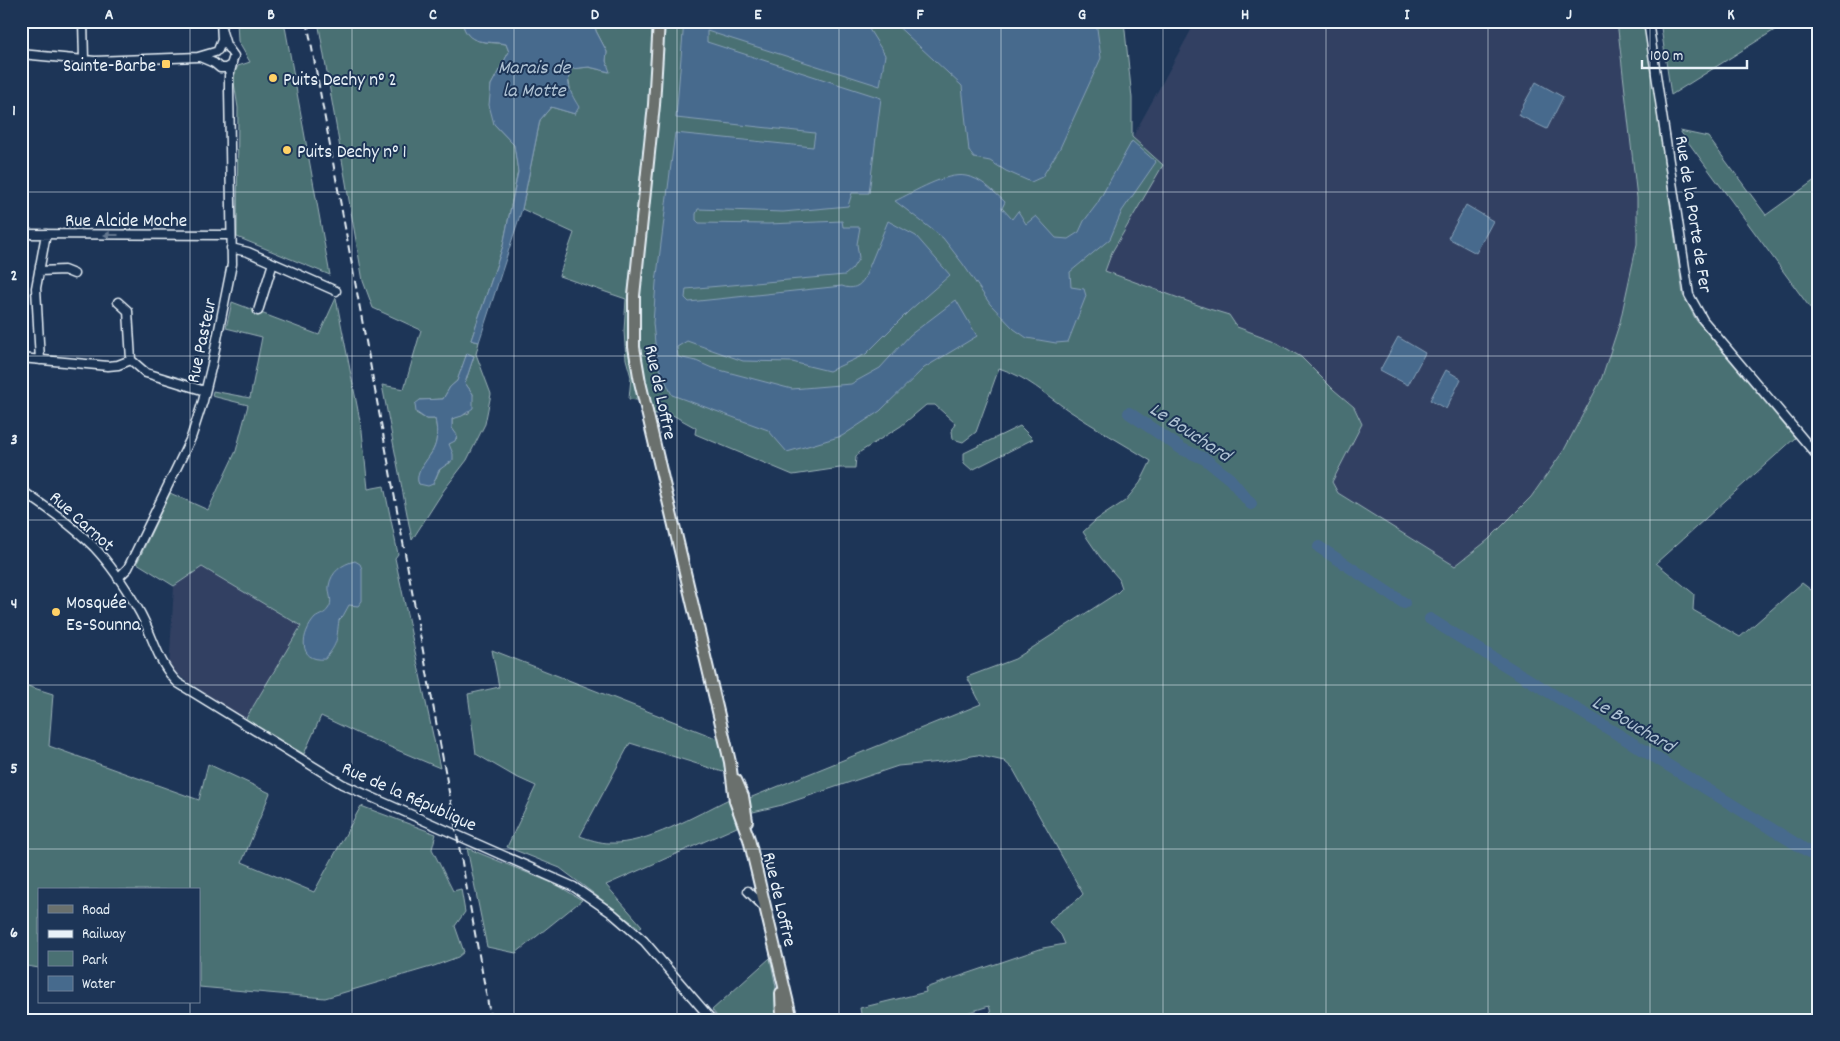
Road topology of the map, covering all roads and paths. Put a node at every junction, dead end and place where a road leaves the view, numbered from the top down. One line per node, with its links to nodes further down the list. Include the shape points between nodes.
1 (83, 21): 10 (street)
2 (221, 21): 5 (street)
3 (660, 21): 32 (main road, Rue de Loffre, via 636,278 634,347 730,762 744,803)
4 (1648, 21): 28 (street, Rue de la Porte de Fer, via 1689,296 1703,320)
5 (222, 32): 6 (street); 7 (street)
6 (228, 49): 7 (street); 11 (street, via 234,56)
7 (216, 51): 9 (street); 12 (street, via 213,57)
8 (21, 54): 10 (street)
9 (198, 57): 10 (street); 12 (street)
10 (84, 60)
11 (232, 64): 12 (street, via 226,68); 13 (street, Rue Pasteur)
12 (216, 65): 13 (street, Rue Pasteur, via 226,77)
13 (229, 88): 16 (street, Rue Pasteur)
14 (21, 234): 15 (street, Rue Alcide Moche)
15 (46, 234): 16 (street, Rue Alcide Moche, one-way to 15); 19 (street)
16 (230, 235): 17 (street, Rue Pasteur)
17 (231, 248): 18 (street); 27 (street, Rue Pasteur, via 231,268)
18 (272, 263): 21 (street); 23 (street)
19 (39, 271): 20 (street, via 61,270); 25 (street, via 36,288)
20 (74, 274)
21 (336, 291)
22 (118, 302): 26 (street, via 128,311)
23 (258, 311)
24 (21, 358): 25 (street)
25 (40, 360): 26 (street, via 108,366)
26 (131, 360): 27 (street, via 146,373)
27 (205, 391): 30 (street, Rue Pasteur, via 188,445 128,568)
28 (1819, 458)
29 (21, 490): 30 (street, Rue Carnot, via 89,542)
30 (118, 578): 34 (street, Rue de la République, via 142,616 164,666 182,685 342,784 574,887 644,941)
31 (748, 891): 32 (street)
32 (766, 909): 33 (main road, Rue de Loffre)
33 (779, 968): 35 (main road, Rue de Loffre); 36 (main road, Rue de Loffre)
34 (712, 1020)
35 (782, 1020)
36 (792, 1020)

